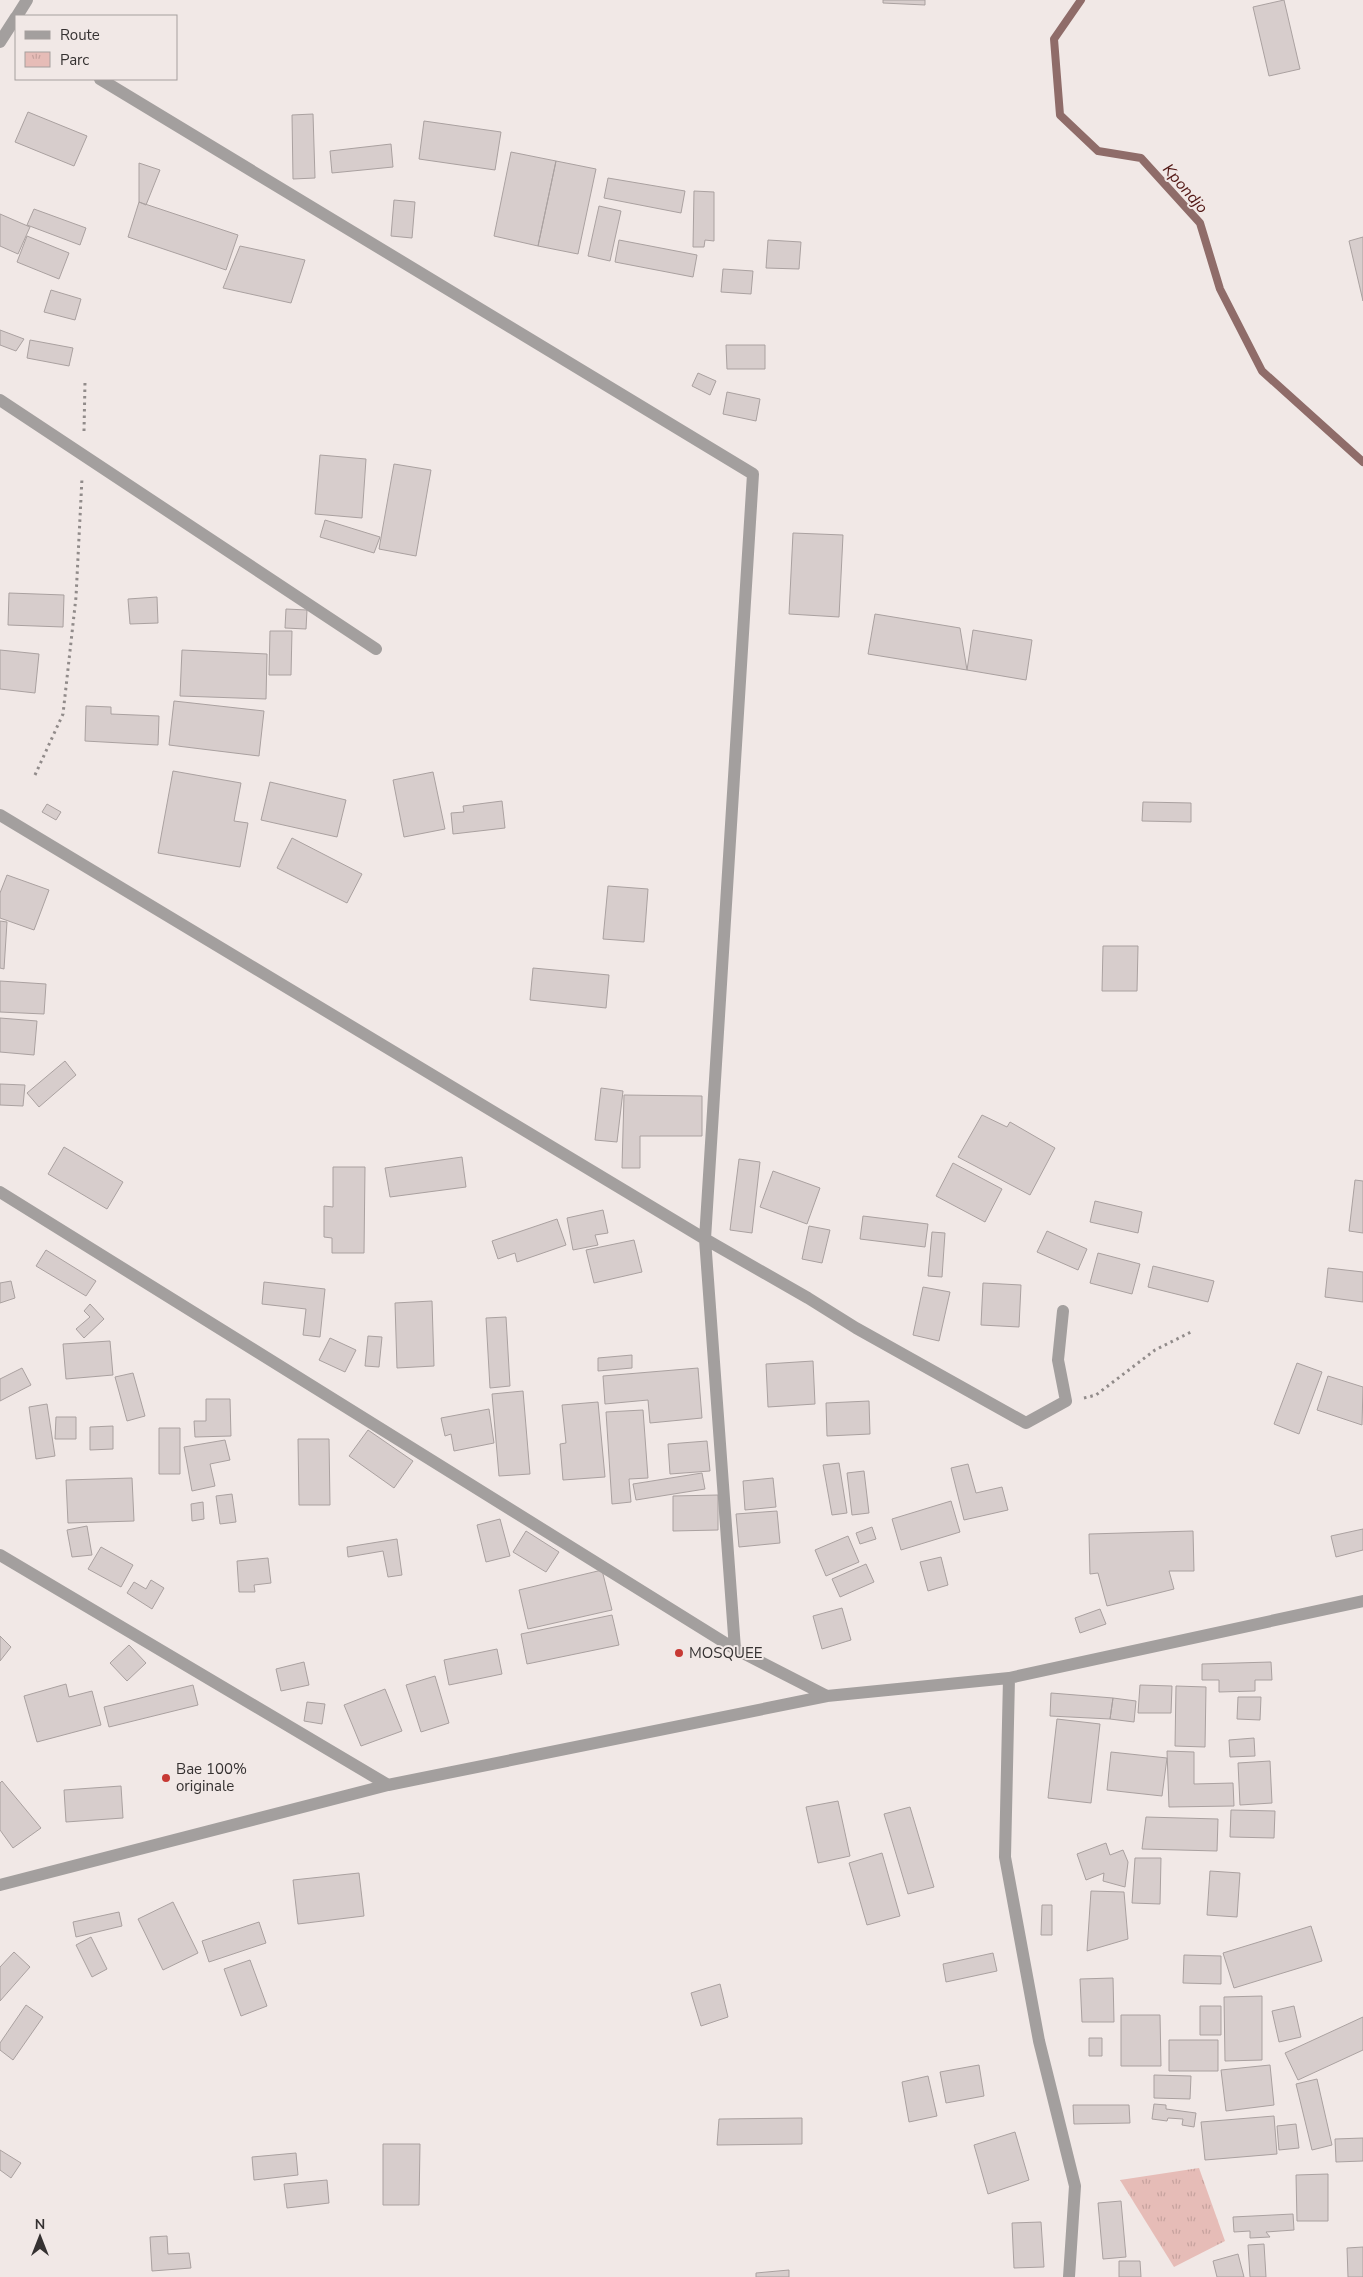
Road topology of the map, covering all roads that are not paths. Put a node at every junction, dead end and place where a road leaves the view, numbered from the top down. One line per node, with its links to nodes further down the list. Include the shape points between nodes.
1 (27, 0): 2 (street)
2 (19, 15)
3 (15, 22): 4 (street)
4 (0, 42)
5 (102, 80): 10 (street, via 753,474)
6 (0, 400): 7 (street)
7 (376, 650)
8 (0, 815): 10 (street)
9 (0, 1192): 14 (street)
10 (705, 1239): 11 (street, via 1026,1423 1066,1401 1058,1360); 14 (street)
11 (1063, 1311)
12 (0, 1555): 17 (street)
13 (1363, 1601): 15 (street)
14 (736, 1650): 16 (street)
15 (1009, 1678): 16 (street); 19 (street, via 1005,1857 1039,2041 1076,2186)
16 (827, 1696): 17 (street)
17 (388, 1786): 18 (street)
18 (0, 1885)
19 (1069, 2277)

